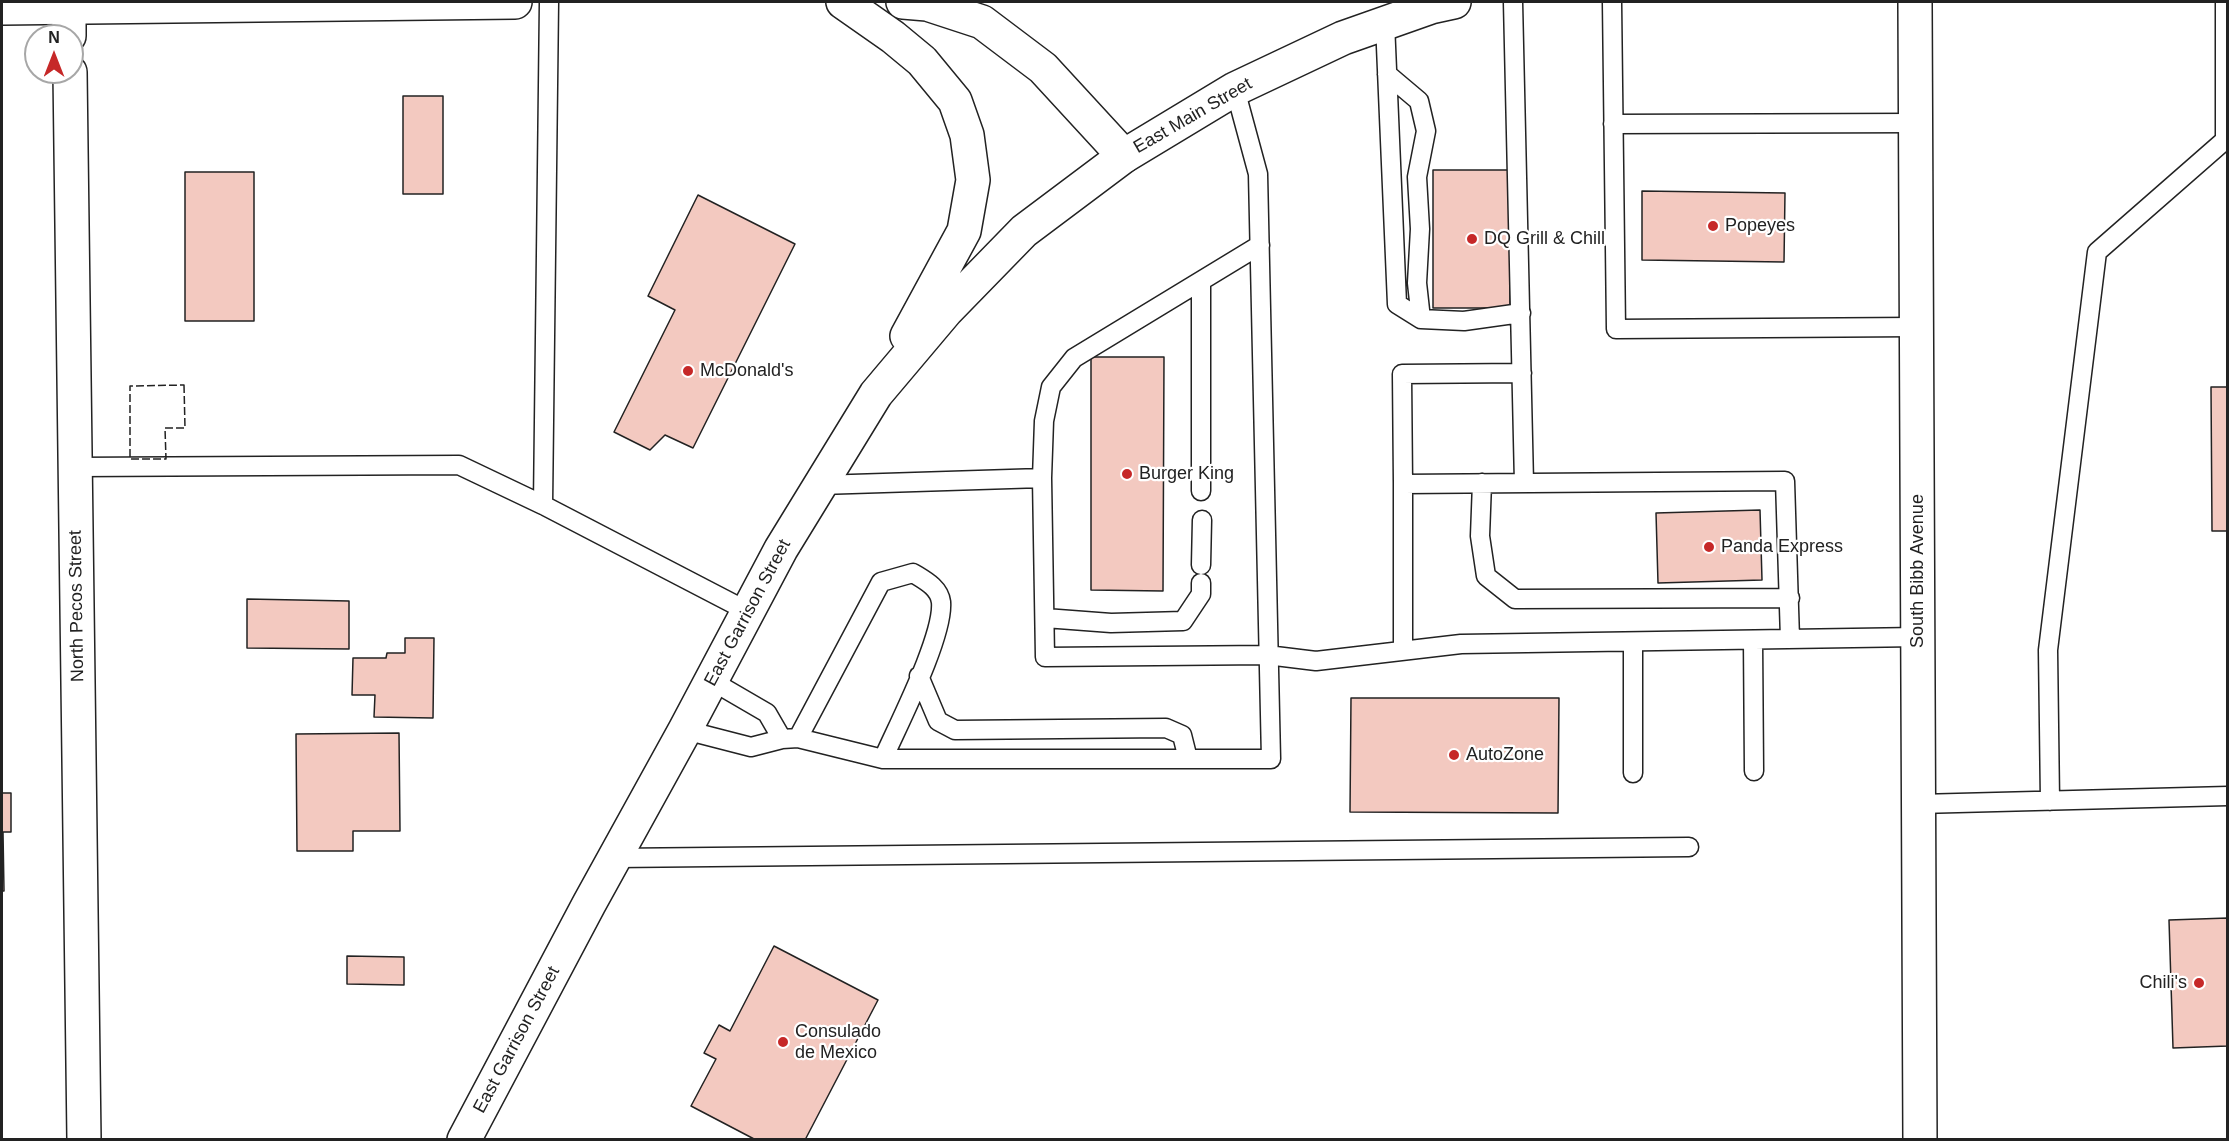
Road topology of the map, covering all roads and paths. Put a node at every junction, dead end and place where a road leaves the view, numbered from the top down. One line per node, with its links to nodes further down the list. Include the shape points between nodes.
1 (515, 2): 11 (main road)
2 (549, 2): 34 (lane)
3 (843, 2): 26 (main road, via 893,37 955,101 967,135 973,180 964,231)
4 (903, 2): 19 (main road, East Main Street, via 927,4 982,22 1043,68)
5 (1454, 2): 12 (main road, East Main Street)
6 (1513, 2): 22 (lane)
7 (1612, 2): 17 (lane)
8 (1916, 2): 16 (main road, South Bibb Avenue)
9 (2226, 2): 18 (lane)
10 (2, 8): 11 (main road)
11 (69, 14)
12 (1385, 23): 13 (lane); 15 (main road, East Main Street, via 1343,38)
13 (1387, 74): 23 (lane, via 1397,304); 23 (lane, via 1419,101 1426,131 1417,177)
14 (70, 84): 27 (main road, North Pecos Street)
15 (1235, 89): 19 (main road, East Main Street); 20 (lane, via 1258,174)
16 (1916, 123): 17 (lane); 24 (main road, South Bibb Avenue)
17 (1613, 124): 24 (lane, via 1616,329)
18 (2226, 140): 56 (lane, via 2097,252 2048,650)
19 (1124, 156): 26 (main road, East Garrison Street, via 1024,231 946,311)
20 (1260, 246): 21 (lane); 46 (lane)
21 (1201, 281): 28 (lane, via 1074,358 1051,387 1044,421); 33 (lane)
22 (1521, 314): 23 (lane, via 1464,321); 25 (lane)
23 (1421, 319)
24 (1917, 327): 41 (main road, South Bibb Avenue)
25 (1522, 373): 30 (lane); 31 (lane, via 1402,374)
26 (876, 394): 32 (main road, East Garrison Street)
27 (75, 467): 34 (lane, via 459,465); 60 (main road, North Pecos Street)
28 (1042, 478): 32 (lane); 40 (lane)
29 (1482, 483): 30 (lane); 31 (lane); 38 (lane, via 1480,536 1486,576 1515,599)
30 (1524, 483): 38 (lane, via 1785,482)
31 (1403, 484): 45 (lane)
32 (820, 485): 39 (main road, East Garrison Street)
33 (1201, 491)
34 (543, 505): 39 (lane)
35 (1202, 520): 36 (lane)
36 (1201, 565)
37 (1201, 583): 40 (lane, via 1201,594 1183,621)
38 (1790, 598): 42 (lane)
39 (748, 612): 48 (main road, East Garrison Street)
40 (1045, 618): 46 (lane, via 1045,657)
41 (1918, 637): 42 (lane); 57 (main road, South Bibb Avenue)
42 (1790, 639): 43 (lane)
43 (1753, 640): 44 (lane); 53 (lane)
44 (1633, 642): 45 (lane, via 1461,644); 54 (lane)
45 (1403, 650): 46 (lane, via 1316,661)
46 (1268, 655): 52 (lane, via 1271,759)
47 (919, 676): 50 (lane, via 938,626 941,601 933,585 913,573 881,582); 51 (lane); 52 (lane, via 939,721 956,730 1166,728 1182,735)
48 (712, 681): 49 (main road, East Garrison Street); 50 (lane, via 767,713)
49 (685, 730): 50 (lane, via 751,747); 59 (main road, East Garrison Street)
50 (790, 738): 51 (lane)
51 (882, 759): 52 (lane)
52 (1188, 759)
53 (1754, 771)
54 (1633, 772)
55 (2228, 796): 56 (lane)
56 (2050, 801): 57 (lane)
57 (1919, 804): 62 (main road, South Bibb Avenue)
58 (1689, 847): 59 (lane)
59 (614, 858): 61 (main road, East Garrison Street)
60 (84, 1140)
61 (464, 1140)
62 (1920, 1140)

